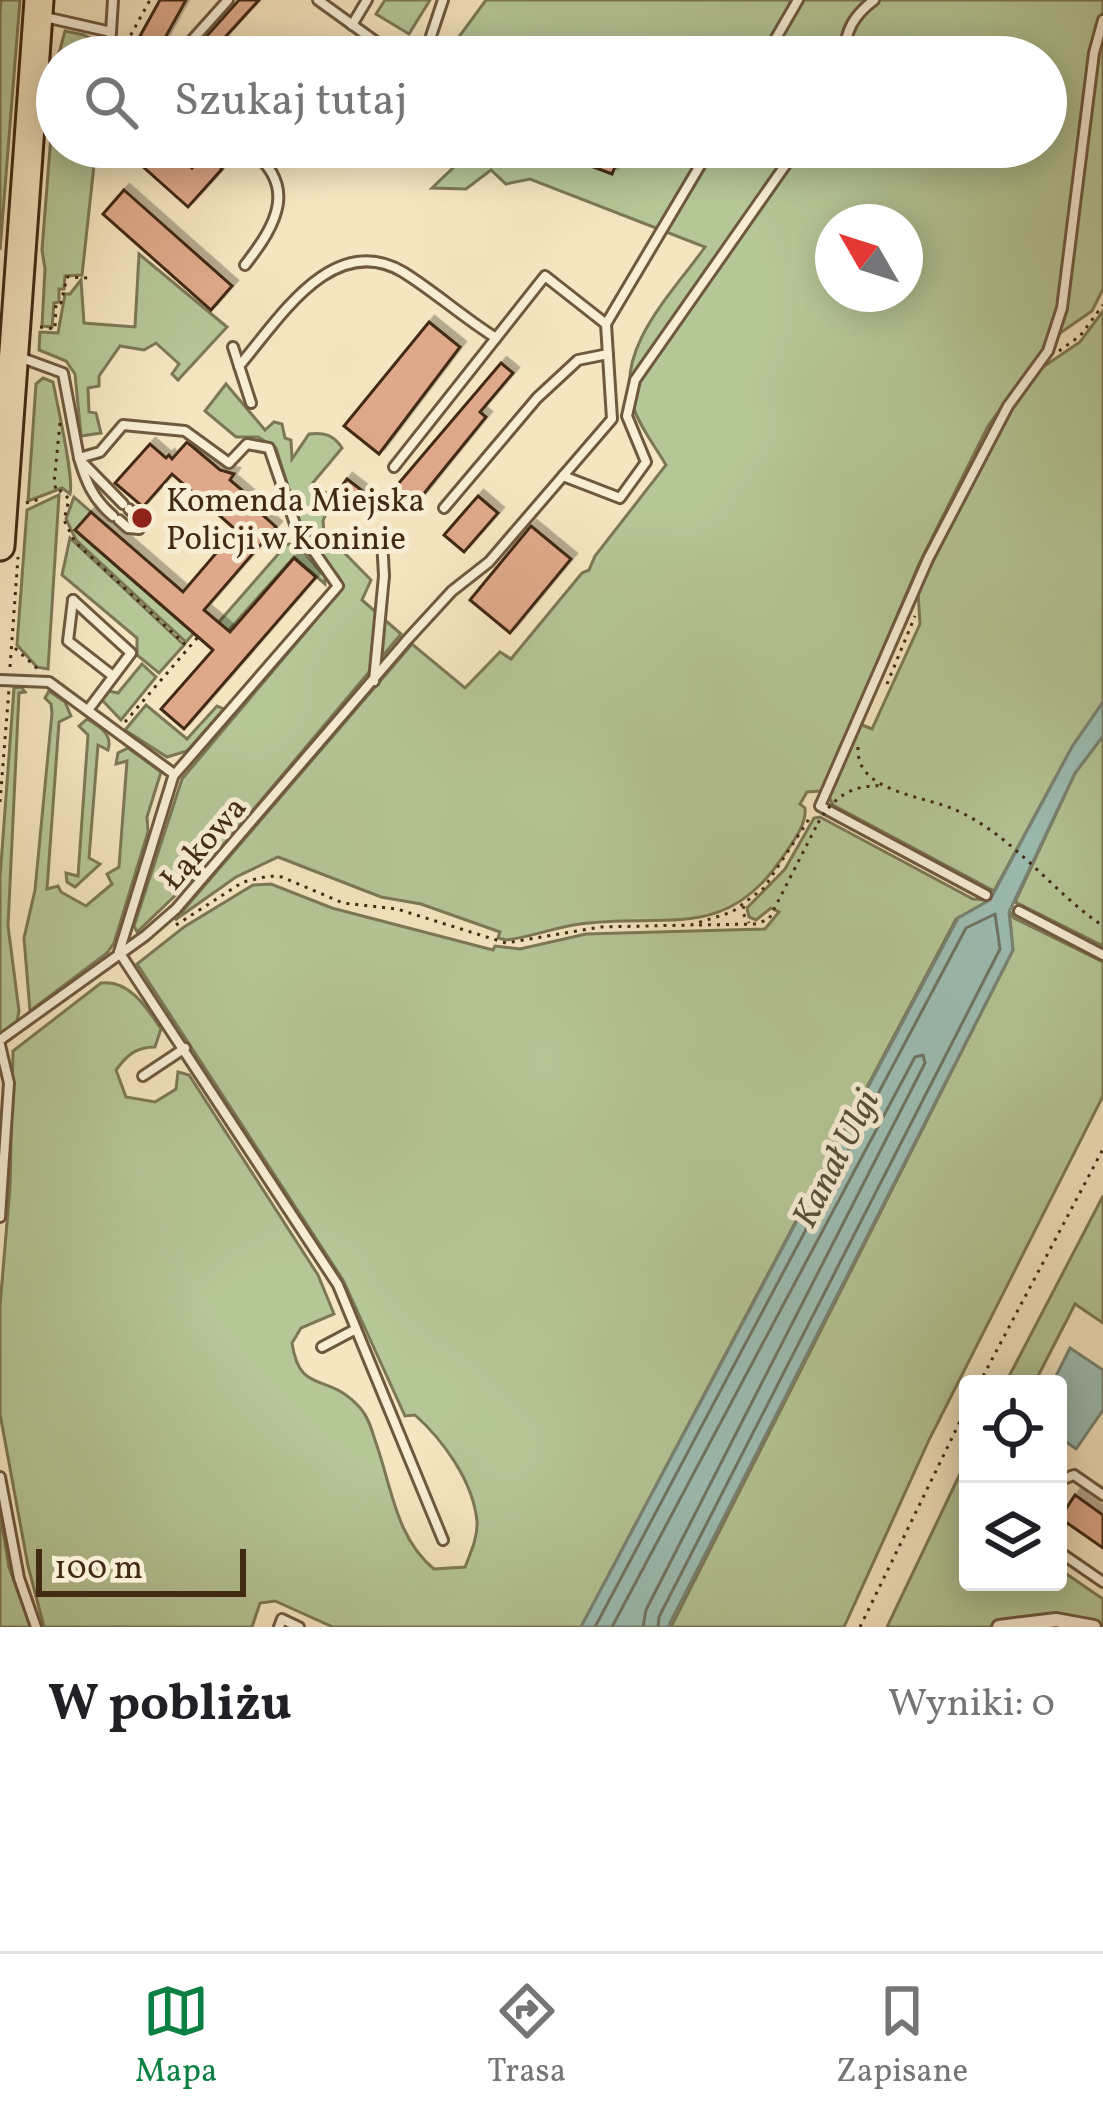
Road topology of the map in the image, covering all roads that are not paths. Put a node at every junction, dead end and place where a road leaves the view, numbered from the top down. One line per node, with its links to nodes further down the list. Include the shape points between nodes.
1 (112, 0): 11 (lane)
2 (228, 0): 14 (lane)
3 (318, 0): 10 (lane)
4 (367, 0): 10 (lane)
5 (443, 0): 16 (lane)
6 (798, 0): 17 (lane)
7 (874, 0): 18 (lane)
8 (40, 5): 11 (lane); 12 (main road)
9 (1103, 20): 42 (lane, via 1055,338 1008,406 928,559 820,806)
10 (352, 25): 15 (lane)
11 (111, 32): 13 (lane)
12 (38, 36)
13 (111, 36)
14 (196, 36)
15 (367, 36)
16 (431, 36)
17 (777, 36)
18 (845, 36)
19 (36, 59): 28 (main road)
20 (269, 168): 23 (lane, via 278,188 274,229)
21 (699, 168): 24 (lane)
22 (783, 168): 33 (lane, via 635,380 627,416 646,462 640,475 620,498)
23 (245, 265)
24 (607, 324): 25 (lane, via 545,276); 27 (lane, Łąkowa)
25 (496, 338): 29 (lane, via 398,269 356,262 308,288); 32 (lane)
26 (233, 347): 29 (lane)
27 (608, 354): 33 (lane, Łąkowa, via 612,419); 34 (lane, via 578,360 537,398)
28 (14, 356): 31 (lane, via 63,373); 36 (main road)
29 (239, 366): 30 (lane)
30 (250, 403)
31 (79, 458): 31 (lane, via 87,486 128,528 139,529 137,517); 41 (lane, via 100,452 123,425 185,430 230,463 247,444 269,448 295,524 338,586)
32 (394, 466)
33 (563, 476): 39 (lane, Łąkowa)
34 (444, 508)
35 (382, 539): 39 (lane)
36 (0, 546)
37 (113, 676): 37 (lane, via 68,641 73,601 131,653); 40 (lane)
38 (0, 680): 40 (lane, via 49,682)
39 (374, 681): 44 (lane, Łąkowa, via 190,894)
40 (88, 710): 41 (lane)
41 (174, 774): 44 (lane)
42 (986, 895)
43 (1019, 911): 45 (lane)
44 (119, 952): 46 (lane, Łąkowa); 47 (lane)
45 (1103, 955)
46 (0, 1043): 49 (lane, via 9,1082)
47 (185, 1048): 48 (lane); 50 (lane, via 338,1285)
48 (143, 1076)
49 (0, 1216)
50 (356, 1329): 51 (lane); 55 (lane)
51 (322, 1346)
52 (0, 1477): 58 (lane)
53 (1067, 1477): 54 (lane)
54 (1103, 1495)
55 (443, 1540)
56 (1067, 1557): 57 (lane)
57 (1103, 1582)
58 (36, 1627)
59 (279, 1627): 60 (lane, via 282,1619)
60 (299, 1627)
61 (999, 1627): 62 (street, via 1056,1620)
62 (1094, 1627)

